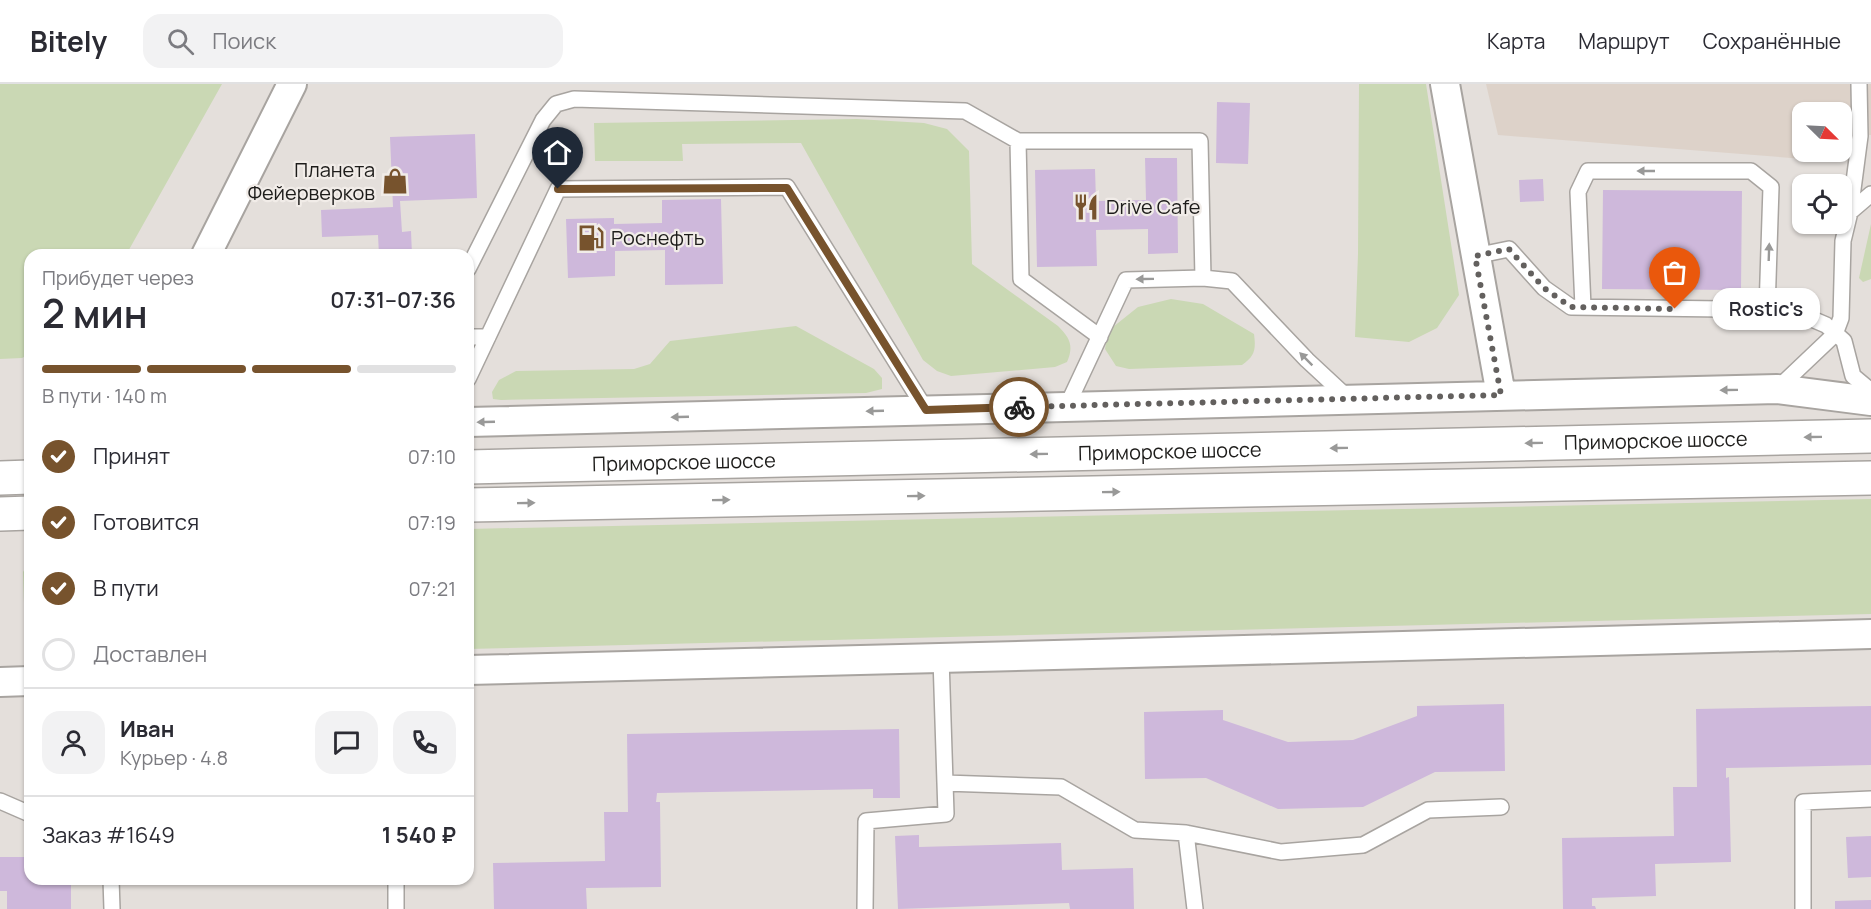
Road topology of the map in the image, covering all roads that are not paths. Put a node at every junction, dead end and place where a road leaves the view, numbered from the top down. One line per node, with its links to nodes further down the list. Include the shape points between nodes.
1 (292, 84): 9 (street)
2 (1445, 84): 10 (street)
3 (1859, 84): 6 (lane, via 1860,136)
4 (1018, 141): 11 (lane, via 965,111 574,99 556,104 543,120); 12 (lane, via 1200,141); 17 (lane, via 1021,279)
5 (1871, 194): 7 (lane)
6 (1852, 197)
7 (1852, 210)
8 (1845, 234): 15 (lane, via 1841,318)
9 (209, 249)
10 (1475, 256): 13 (lane, via 1509,249 1544,288 1571,307); 22 (street)
11 (474, 257)
12 (1203, 278): 17 (lane, one-way to 17, via 1126,280); 23 (lane, one-way to 12, via 1232,281)
13 (1583, 307): 14 (lane); 14 (lane, one-way to 13, via 1771,187 1751,171 1588,171 1578,192)
14 (1767, 310): 15 (lane, via 1791,310)
15 (1835, 334): 20 (lane); 21 (lane, via 1844,341 1853,376)
16 (488, 337): 18 (lane); 19 (lane); 26 (lane, via 558,189 787,188)
17 (1100, 337): 25 (lane)
18 (474, 338)
19 (474, 366)
20 (1777, 389): 22 (street, one-way to 22); 24 (street)
21 (1871, 391)
22 (1501, 395): 23 (street)
23 (1349, 399): 25 (street)
24 (1871, 401)
25 (1067, 406): 26 (street)
26 (926, 410): 27 (street, one-way to 27)
27 (474, 422)
28 (1871, 436): 29 (highway, Приморское шоссе, one-way to 29)
29 (474, 467)
30 (24, 477): 31 (highway)
31 (0, 478)
32 (1871, 478): 33 (highway, Приморское шоссе, one-way to 32)
33 (474, 505)
34 (24, 513): 35 (highway)
35 (0, 514)
36 (1871, 634): 37 (street)
37 (941, 658): 38 (street); 41 (lane)
38 (474, 670)
39 (24, 681): 40 (street)
40 (0, 682)
41 (945, 783): 46 (lane, via 1061,787 1135,830); 51 (lane, via 946,814 866,821)
42 (1871, 799): 53 (lane, via 1803,802)
43 (0, 801): 45 (lane)
44 (1502, 807): 46 (lane, via 1428,810 1363,845 1281,852)
45 (24, 811)
46 (1186, 832): 52 (lane)
47 (111, 885): 49 (lane)
48 (396, 885): 50 (lane)
49 (112, 909)
50 (396, 909)
51 (865, 909)
52 (1195, 909)
53 (1803, 909)

